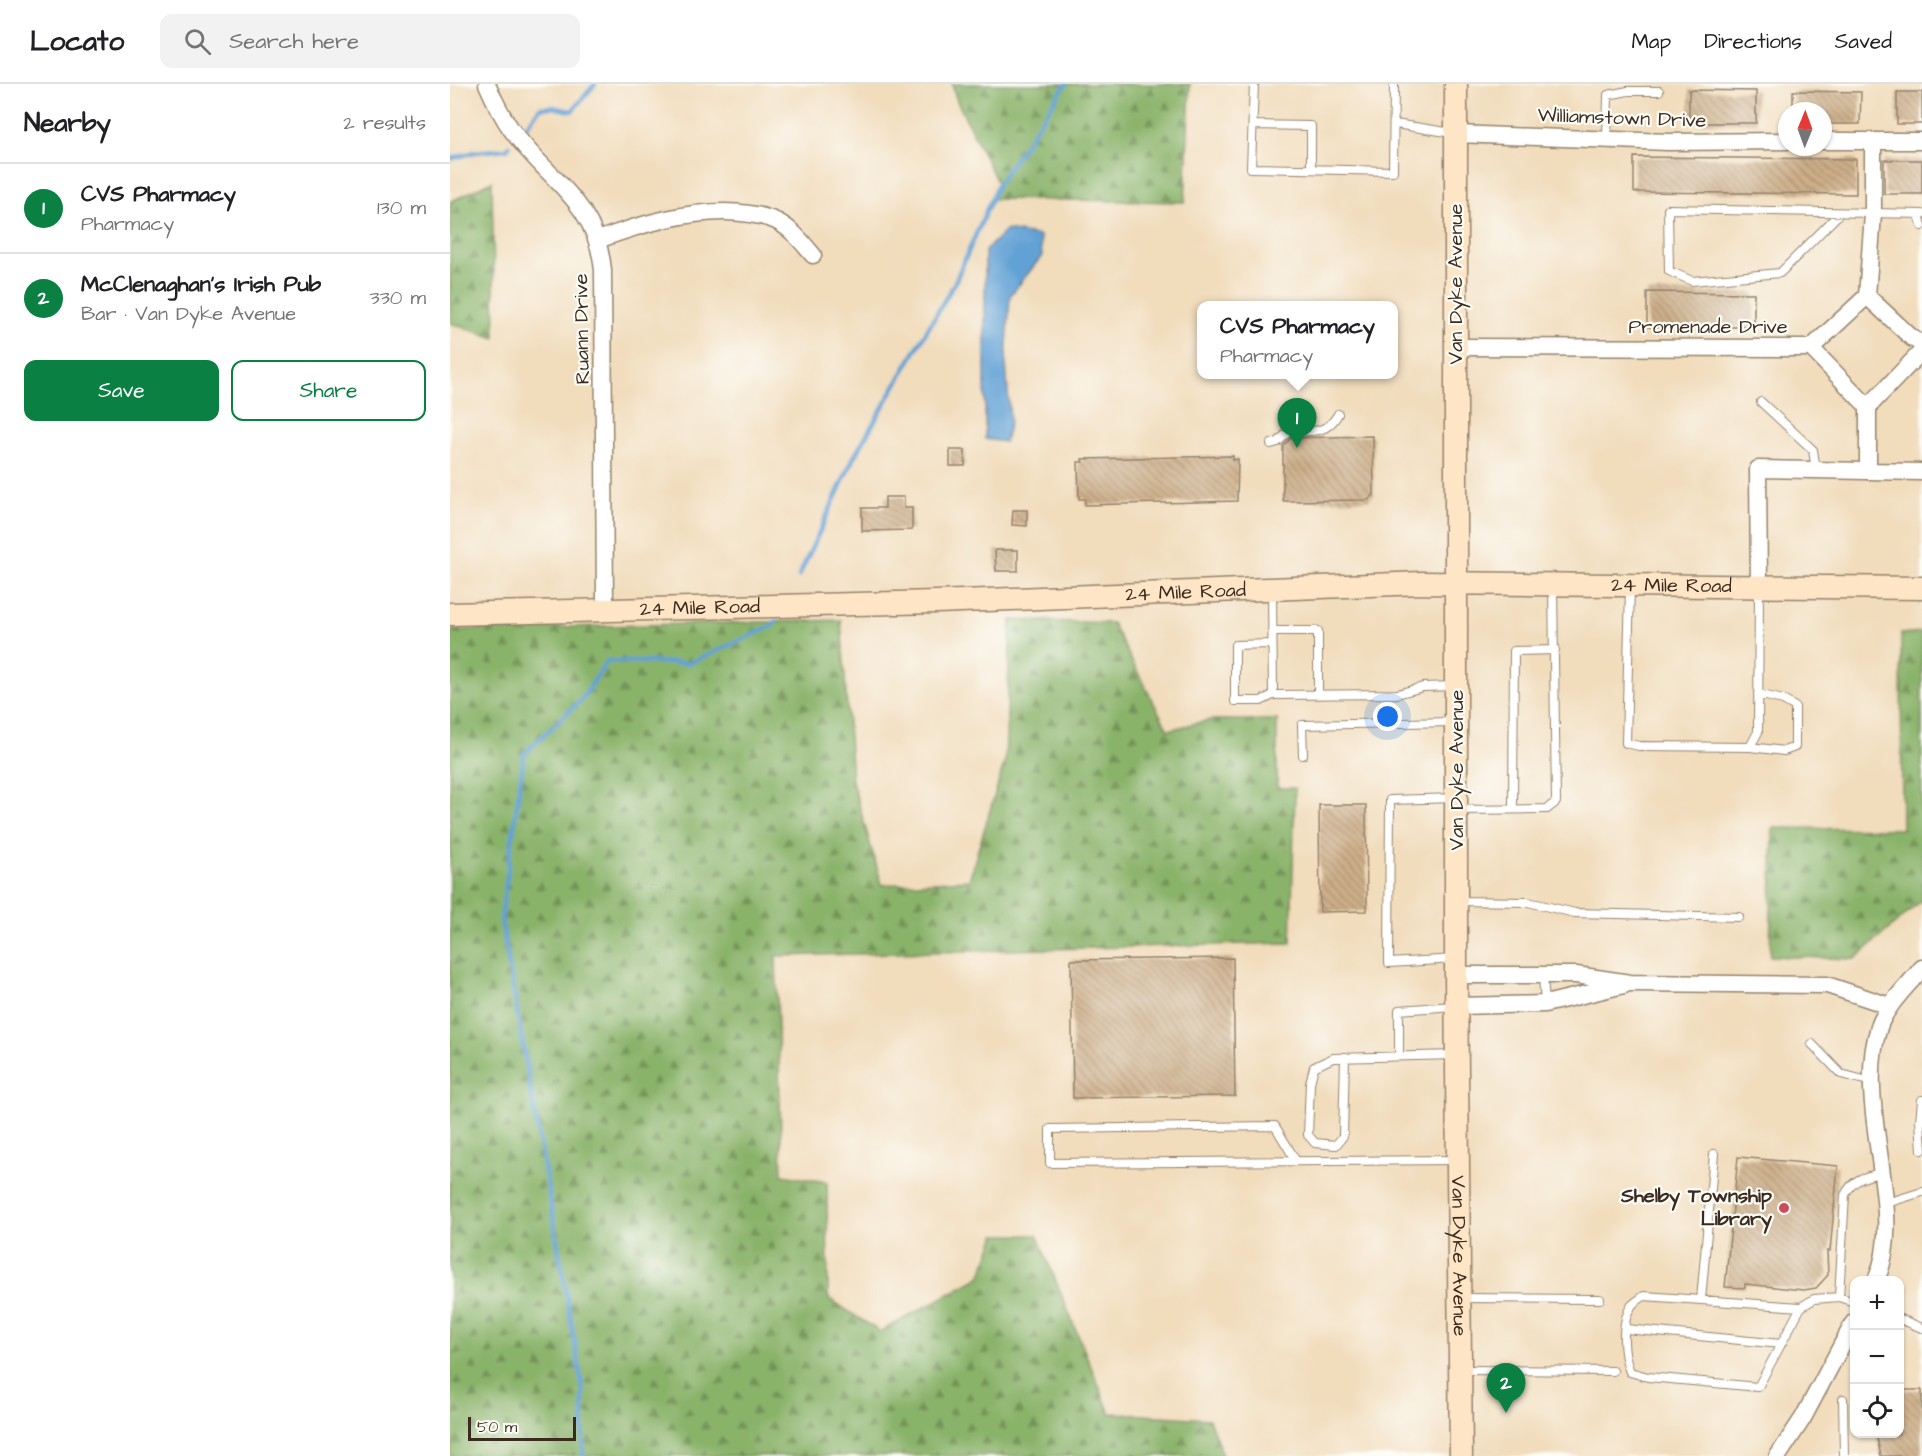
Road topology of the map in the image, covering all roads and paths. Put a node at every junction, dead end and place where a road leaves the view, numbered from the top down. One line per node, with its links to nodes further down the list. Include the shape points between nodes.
1 (487, 84): 19 (street, Ruann Drive, via 512,131 563,185)
2 (1254, 84): 7 (lane)
3 (1394, 84): 6 (lane)
4 (1456, 84): 8 (street, Van Dyke Avenue)
5 (1659, 91): 9 (lane, via 1628,90 1608,95)
6 (1395, 124): 8 (lane); 14 (lane, via 1393,171)
7 (1253, 125): 14 (lane, via 1311,126); 14 (lane, via 1251,168)
8 (1456, 134): 9 (street, Williamstown Drive); 23 (street, Van Dyke Avenue)
9 (1607, 140): 10 (street, Williamstown Drive)
10 (1778, 141)
11 (1832, 141): 12 (street)
12 (1873, 141): 13 (street); 16 (street)
13 (1922, 141)
14 (1311, 169)
15 (1840, 213): 15 (lane, via 1668,209 1669,271 1692,281 1780,273); 16 (lane)
16 (1873, 214): 17 (lane); 21 (street)
17 (1920, 214): 18 (lane)
18 (1922, 226)
19 (598, 240): 20 (street, via 682,214 732,213 772,219 795,234); 39 (street, Ruann Drive, via 603,270)
20 (813, 255)
21 (1867, 296): 22 (street); 24 (street, Promenade Drive)
22 (1922, 344)
23 (1456, 347): 24 (street, Promenade Drive); 33 (street, Van Dyke Avenue)
24 (1811, 348): 27 (street)
25 (1922, 351): 27 (street)
26 (1761, 402): 30 (lane, via 1813,450)
27 (1868, 406): 31 (street)
28 (1338, 414): 29 (lane, via 1323,431 1289,431)
29 (1271, 444)
30 (1816, 470): 31 (street); 36 (street, via 1758,469)
31 (1868, 471): 32 (street)
32 (1922, 472)
33 (1457, 583): 34 (street, 24 Mile Road); 37 (street, 24 Mile Road); 44 (street, Van Dyke Avenue)
34 (1554, 583): 35 (street, 24 Mile Road); 43 (lane)
35 (1630, 584): 36 (street, 24 Mile Road); 49 (lane, via 1626,743)
36 (1759, 586): 38 (street, 24 Mile Road); 46 (lane)
37 (1272, 587): 39 (street, 24 Mile Road); 41 (lane)
38 (1922, 588)
39 (605, 611): 40 (street, 24 Mile Road)
40 (450, 614)
41 (1272, 632): 42 (lane); 45 (lane, via 1318,631)
42 (1272, 644): 47 (lane); 47 (lane, via 1235,645 1235,701 1261,701)
43 (1555, 650): 52 (lane, via 1556,802 1547,810); 52 (lane, via 1514,651)
44 (1457, 686): 45 (lane, via 1423,687 1397,694); 48 (street, Van Dyke Avenue)
45 (1318, 694): 47 (lane)
46 (1758, 694): 49 (lane, via 1758,732); 49 (lane, via 1795,707 1795,747 1784,751)
47 (1273, 695)
48 (1458, 722): 50 (lane, via 1302,725); 51 (street, Van Dyke Avenue)
49 (1750, 747)
50 (1302, 755)
51 (1457, 804): 52 (lane); 53 (street, Van Dyke Avenue); 55 (lane, via 1390,800 1389,963)
52 (1513, 809)
53 (1456, 900): 54 (lane, via 1528,902 1575,913); 55 (street, Van Dyke Avenue)
54 (1739, 917)
55 (1456, 967): 57 (street); 60 (street, Van Dyke Avenue)
56 (1922, 968): 61 (street)
57 (1543, 975): 58 (street); 59 (lane)
58 (1630, 983): 59 (street); 61 (street, via 1827,985)
59 (1545, 1005): 60 (street)
60 (1457, 1006): 63 (street, Van Dyke Avenue); 64 (lane, via 1399,1010)
61 (1890, 1006): 66 (street, via 1879,1028)
62 (1812, 1044): 66 (lane, via 1841,1074)
63 (1457, 1055): 64 (lane); 71 (street, Van Dyke Avenue)
64 (1399, 1056): 65 (lane)
65 (1345, 1057): 65 (lane, via 1314,1067 1308,1135 1314,1143 1336,1145 1343,1136)
66 (1872, 1082): 73 (street)
67 (1922, 1100): 68 (lane)
68 (1921, 1121): 69 (lane)
69 (1922, 1150)
70 (1714, 1154): 80 (lane)
71 (1458, 1160): 72 (lane); 78 (street, Van Dyke Avenue)
72 (1296, 1161): 72 (lane, via 1050,1163 1050,1130 1275,1126)
73 (1880, 1173): 75 (street); 77 (lane, via 1860,1178 1845,1195)
74 (1922, 1192): 75 (lane)
75 (1884, 1204): 76 (street, via 1885,1242)
76 (1877, 1276)
77 (1839, 1297): 81 (lane); 82 (lane, via 1814,1299)
78 (1459, 1298): 79 (lane); 88 (street, Van Dyke Avenue)
79 (1600, 1299)
80 (1701, 1300): 82 (lane); 85 (lane, via 1644,1296 1632,1305)
81 (1850, 1301)
82 (1801, 1307): 87 (lane)
83 (1904, 1321): 84 (lane)
84 (1922, 1328)
85 (1626, 1329): 87 (lane); 87 (lane, via 1624,1358 1630,1372 1648,1377 1758,1387)
86 (1850, 1330): 92 (street)
87 (1781, 1344)
88 (1460, 1370): 89 (lane); 91 (street, Van Dyke Avenue)
89 (1613, 1371)
90 (1844, 1399): 93 (lane)
91 (1461, 1456)
92 (1778, 1456)
93 (1844, 1456)

